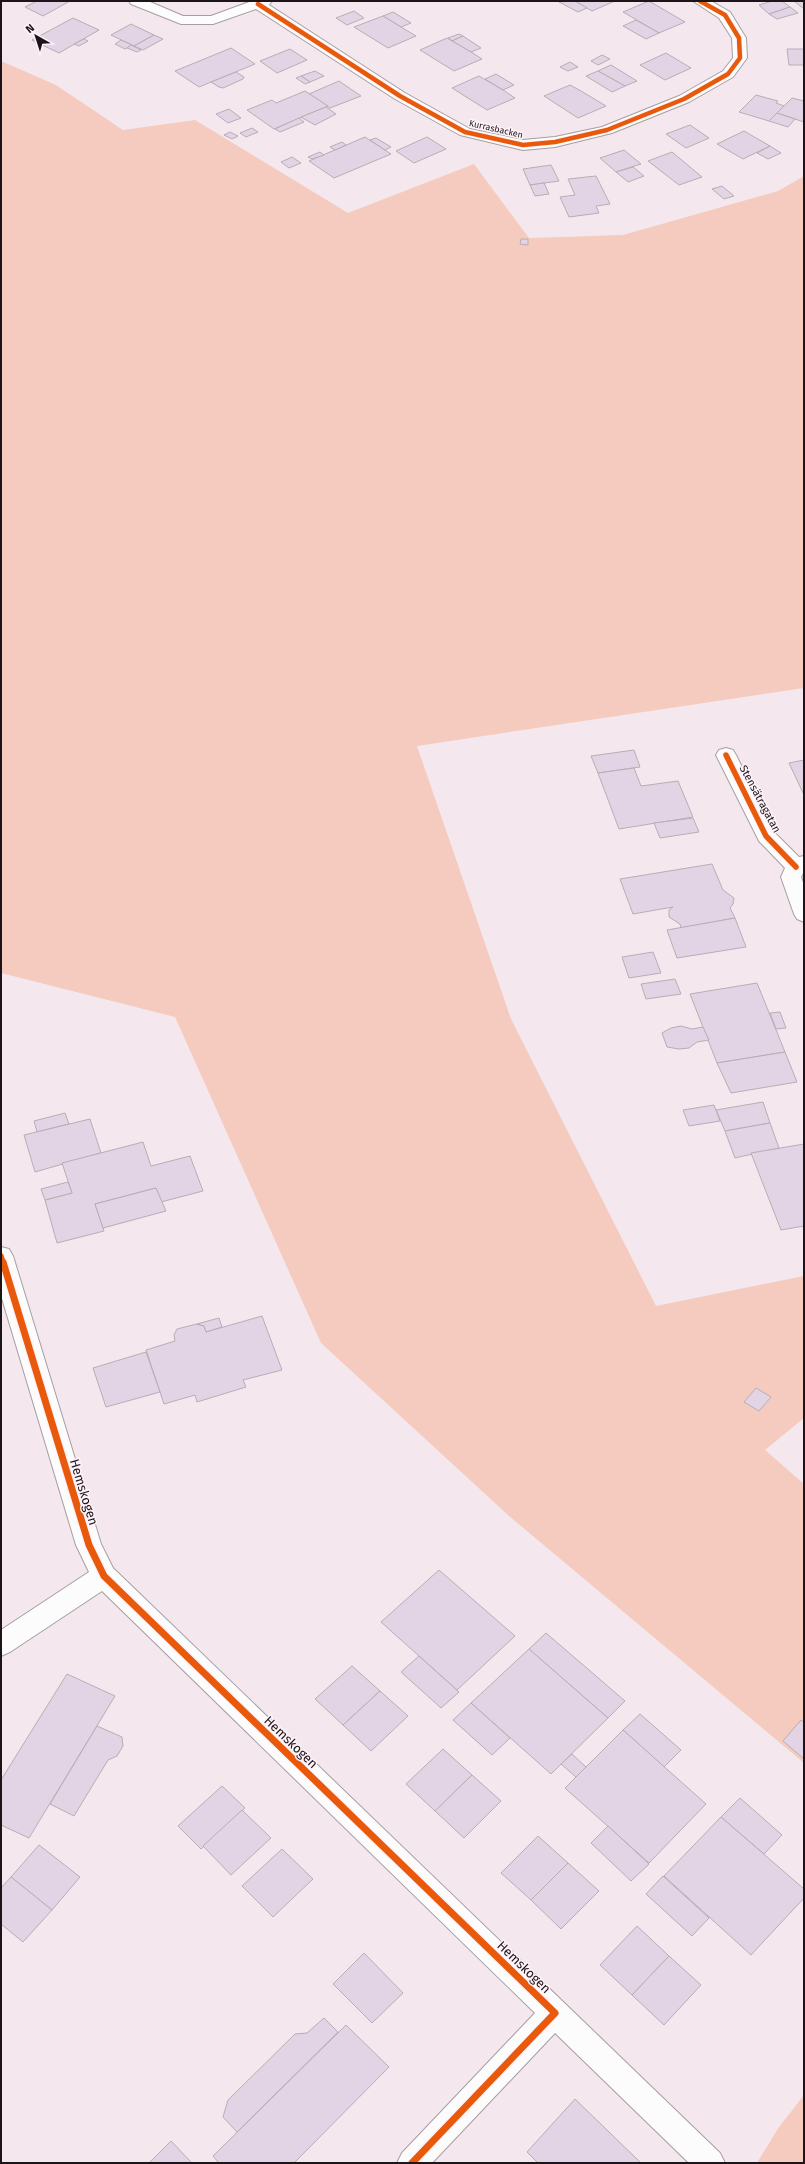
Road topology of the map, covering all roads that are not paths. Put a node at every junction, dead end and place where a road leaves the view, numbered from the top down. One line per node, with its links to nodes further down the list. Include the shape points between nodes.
1 (136, 1): 3 (street, Kurrasbacken, via 181,20 213,20)
2 (700, 1): 3 (street, Kurrasbacken, via 725,15 739,38 740,58 728,74 684,99 607,130 555,142 523,145 465,132 400,96)
3 (261, 3)
4 (726, 755): 5 (street, Stensätragatan, via 766,836)
5 (800, 865): 6 (street, via 791,877)
6 (801, 907)
7 (1, 1256): 8 (street, Hemskogen, via 89,1545)
8 (104, 1576): 9 (street); 10 (street, Hemskogen)
9 (1, 1644)
10 (555, 2013): 11 (street); 12 (street, Hemskogen)
11 (412, 2163)
12 (710, 2163)

